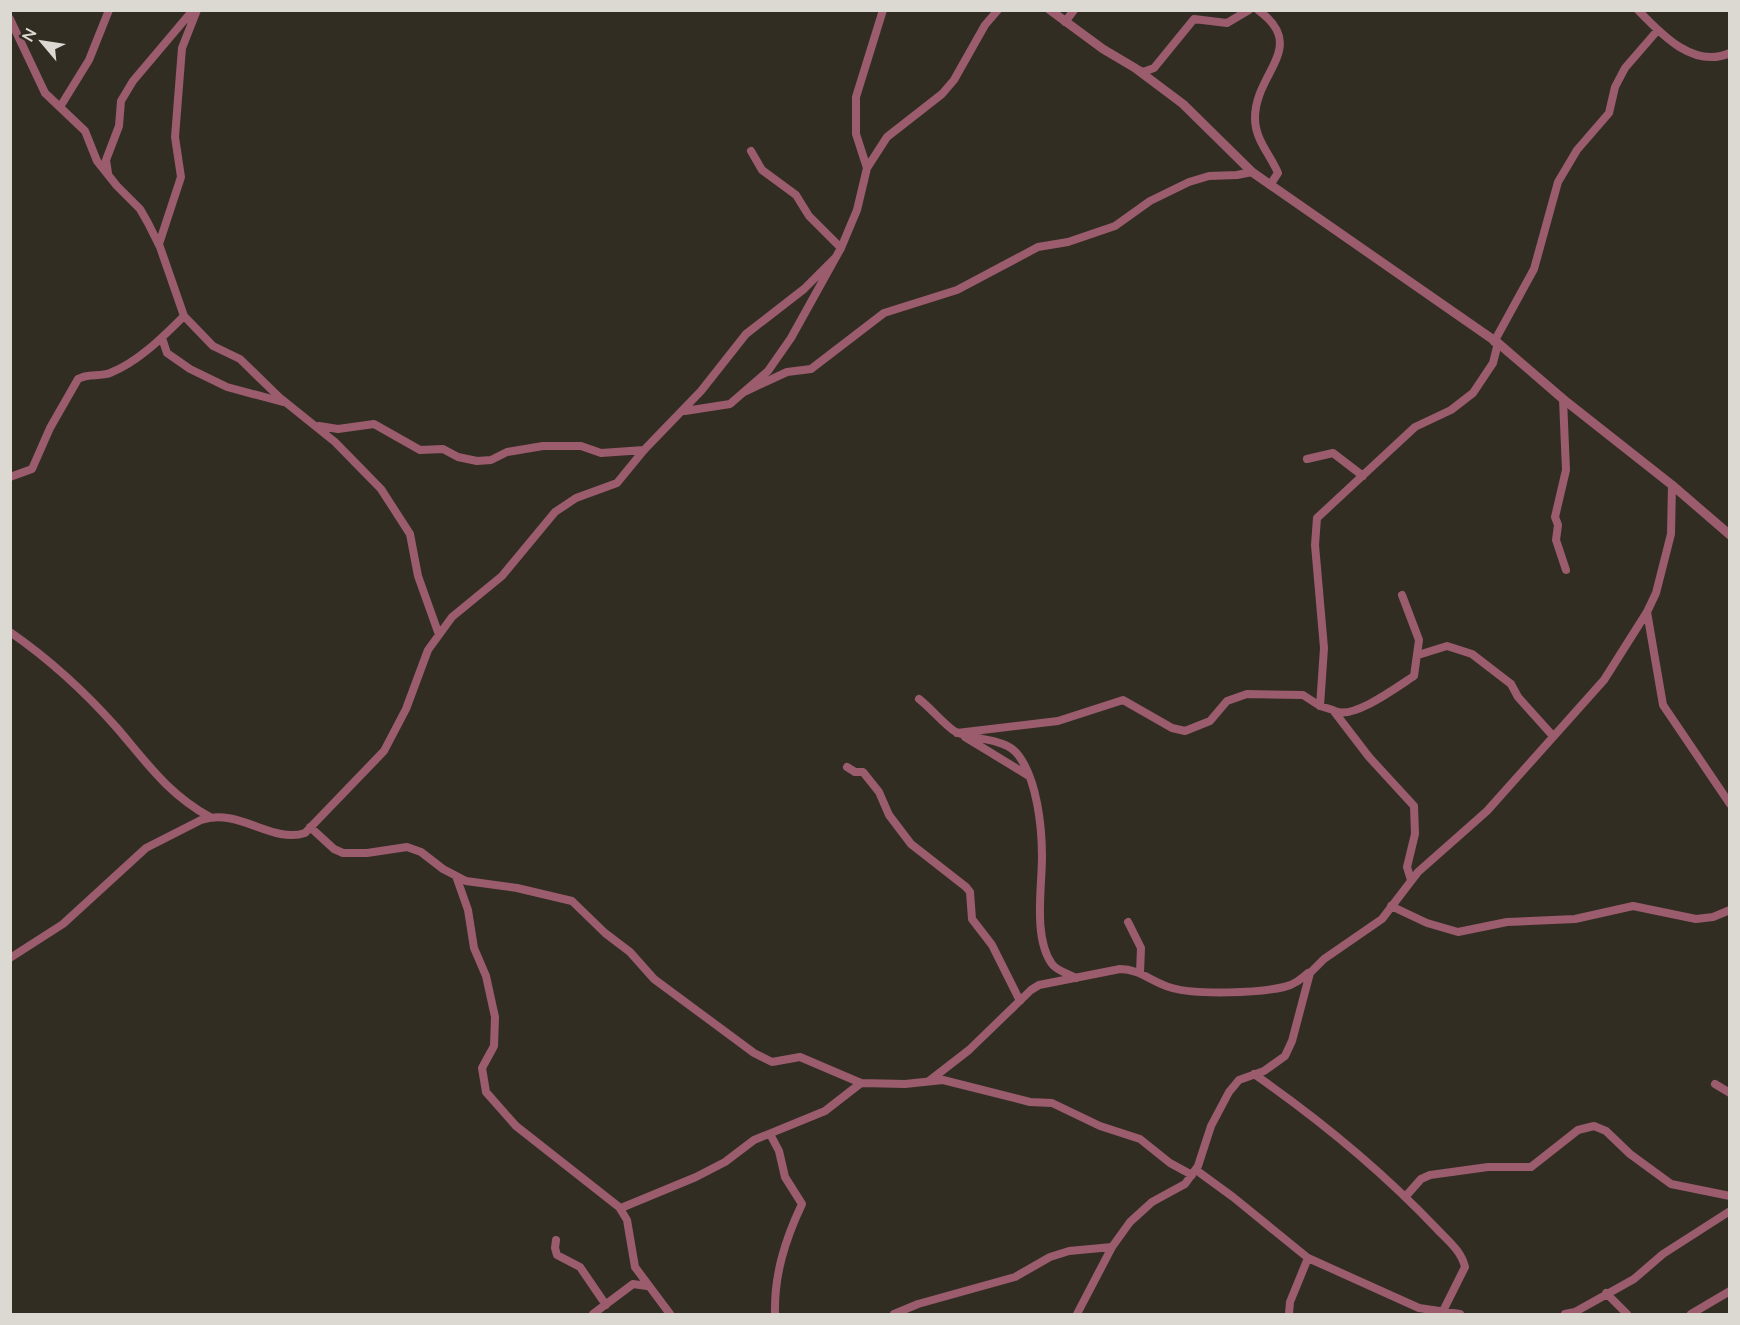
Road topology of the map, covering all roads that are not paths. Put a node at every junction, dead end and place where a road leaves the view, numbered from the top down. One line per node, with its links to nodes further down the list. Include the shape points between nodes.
1 (109, 10): 15 (street, via 89,60)
2 (195, 10): 19 (street, via 133,81 121,101 119,126 106,160); 21 (street, via 182,48 175,137 181,177)
3 (882, 10): 17 (street, via 856,97 856,134)
4 (998, 10): 17 (street, via 985,25 954,80 887,137)
5 (1050, 10): 11 (street)
6 (1074, 10): 11 (street)
7 (1249, 10): 14 (street, via 1227,23 1194,19 1154,68 1143,72)
8 (1258, 10): 20 (street, via 1274,22 1281,41 1278,56 1262,86 1255,115 1260,140 1278,173)
9 (1638, 10): 12 (street)
10 (10, 19): 15 (street, via 45,93)
11 (1065, 22): 14 (street)
12 (1657, 31): 13 (street, via 1703,58); 26 (street, via 1625,68 1610,113 1588,134 1564,168 1534,269)
13 (1730, 53)
14 (1135, 68): 18 (street, via 1183,104)
15 (60, 107): 19 (street, via 85,131 94,156)
16 (751, 151): 22 (street, via 762,170 796,195)
17 (867, 168): 22 (street)
18 (1252, 172): 20 (street); 27 (street, via 1209,176 1178,186 1115,226 1068,242 1038,247 957,290 884,313 812,369 787,372)
19 (108, 175): 21 (street, via 140,208)
20 (1270, 185): 26 (street)
21 (159, 244): 24 (street)
22 (841, 248): 23 (street)
23 (836, 257): 27 (street, via 791,338 768,371); 30 (street, via 804,289 746,334)
24 (184, 316): 25 (street); 29 (street, via 213,346 240,359)
25 (162, 338): 29 (street, via 167,353 190,369 227,387); 35 (street, via 110,373 78,379 32,469)
26 (1496, 343): 28 (street); 34 (street, via 1493,363 1473,393 1451,410 1415,427)
27 (744, 392): 30 (street, via 725,406)
28 (1563, 399): 36 (street); 38 (street, via 1566,470 1554,508 1556,540)
29 (288, 404): 31 (street)
30 (683, 412): 32 (street)
31 (315, 424): 32 (street, via 338,429 374,424 420,450 443,449 477,461 543,446 581,446 601,453); 42 (street, via 368,474 410,534 418,576)
32 (644, 450): 42 (street, via 617,483 576,498 555,512 502,576)
33 (1307, 459): 34 (street, via 1333,453)
34 (1363, 476): 45 (street, via 1316,521 1324,648)
35 (10, 477)
36 (1672, 485): 37 (street); 40 (street, via 1668,552)
37 (1730, 536)
38 (1566, 570)
39 (1402, 595): 43 (street, via 1415,623)
40 (1647, 612): 48 (street, via 1604,680); 51 (street, via 1663,705)
41 (10, 632): 52 (street, via 86,697 176,794)
42 (438, 632): 53 (street, via 384,751)
43 (1418, 655): 46 (street, via 1413,676 1353,712); 48 (street, via 1447,646 1472,654 1511,684)
44 (919, 699): 47 (street)
45 (1320, 706): 46 (street); 47 (street, via 1304,695 1247,694 1227,701 1210,721 1185,731 1172,728 1123,700 1058,722)
46 (1333, 710): 55 (street, via 1414,806 1415,834 1407,867)
47 (960, 734): 50 (street); 50 (street, via 985,738 1018,753)
48 (1554, 736): 55 (street, via 1487,811 1429,859)
49 (847, 767): 63 (street, via 869,777 889,815 911,844 966,886 972,919 992,945)
50 (1031, 777): 62 (street, via 1042,856 1041,932 1052,964)
51 (1730, 804)
52 (210, 817): 53 (street, via 232,818 293,835 305,833); 59 (street, via 146,848 63,924)
53 (310, 827): 54 (street, via 343,853 368,854 407,847)
54 (456, 876): 66 (street, via 475,884 516,888 572,901 630,952 654,979 754,1053 772,1062 800,1057); 73 (street, via 495,1017 494,1046 482,1068 486,1092 516,1126)
55 (1411, 880): 56 (street)
56 (1391, 906): 57 (street, via 1458,932 1507,922 1575,919 1633,906 1696,919); 61 (street, via 1375,926 1324,959)
57 (1729, 910)
58 (1128, 922): 60 (street, via 1141,948)
59 (12, 956)
60 (1140, 973): 61 (street, via 1173,988 1208,993 1283,987); 62 (street, via 1120,969)
61 (1310, 973): 64 (street, via 1287,1051 1276,1064)
62 (1076, 978): 63 (street, via 1039,986)
63 (1020, 1001): 65 (street, via 969,1050)
64 (1254, 1074): 70 (street, via 1239,1080 1218,1110); 71 (street, via 1331,1129)
65 (929, 1081): 66 (street); 70 (street, via 960,1082 1030,1102 1052,1103 1100,1126 1135,1136 1170,1163)
66 (861, 1083): 69 (street, via 825,1111)
67 (1715, 1084): 68 (street)
68 (1730, 1093)
69 (770, 1134): 73 (street, via 696,1177); 86 (street, via 785,1177 802,1204 789,1228 780,1261)
70 (1194, 1172): 76 (street, via 1175,1191 1142,1211); 77 (street)
71 (1406, 1196): 72 (street, via 1430,1174 1531,1167 1578,1130 1593,1126 1606,1131 1671,1184); 82 (street, via 1463,1260 1465,1267)
72 (1730, 1196)
73 (621, 1209): 78 (street, via 627,1220 632,1258)
74 (1730, 1211): 80 (street, via 1663,1254 1634,1280)
75 (556, 1239): 81 (street, via 557,1255 580,1267)
76 (1112, 1246): 87 (street, via 1050,1257 1015,1277); 88 (street)
77 (1308, 1258): 82 (street, via 1419,1308); 89 (street)
78 (647, 1286): 81 (street, via 633,1284); 85 (street)
79 (1730, 1291): 93 (street)
80 (1606, 1293): 83 (street); 92 (street)
81 (606, 1305): 84 (street)
82 (1443, 1311): 90 (street)
83 (1580, 1313): 91 (street)
84 (593, 1314)
85 (670, 1314)
86 (775, 1314)
87 (894, 1314)
88 (1077, 1314)
89 (1289, 1314)
90 (1460, 1314)
91 (1566, 1314)
92 (1627, 1314)
93 (1691, 1314)

